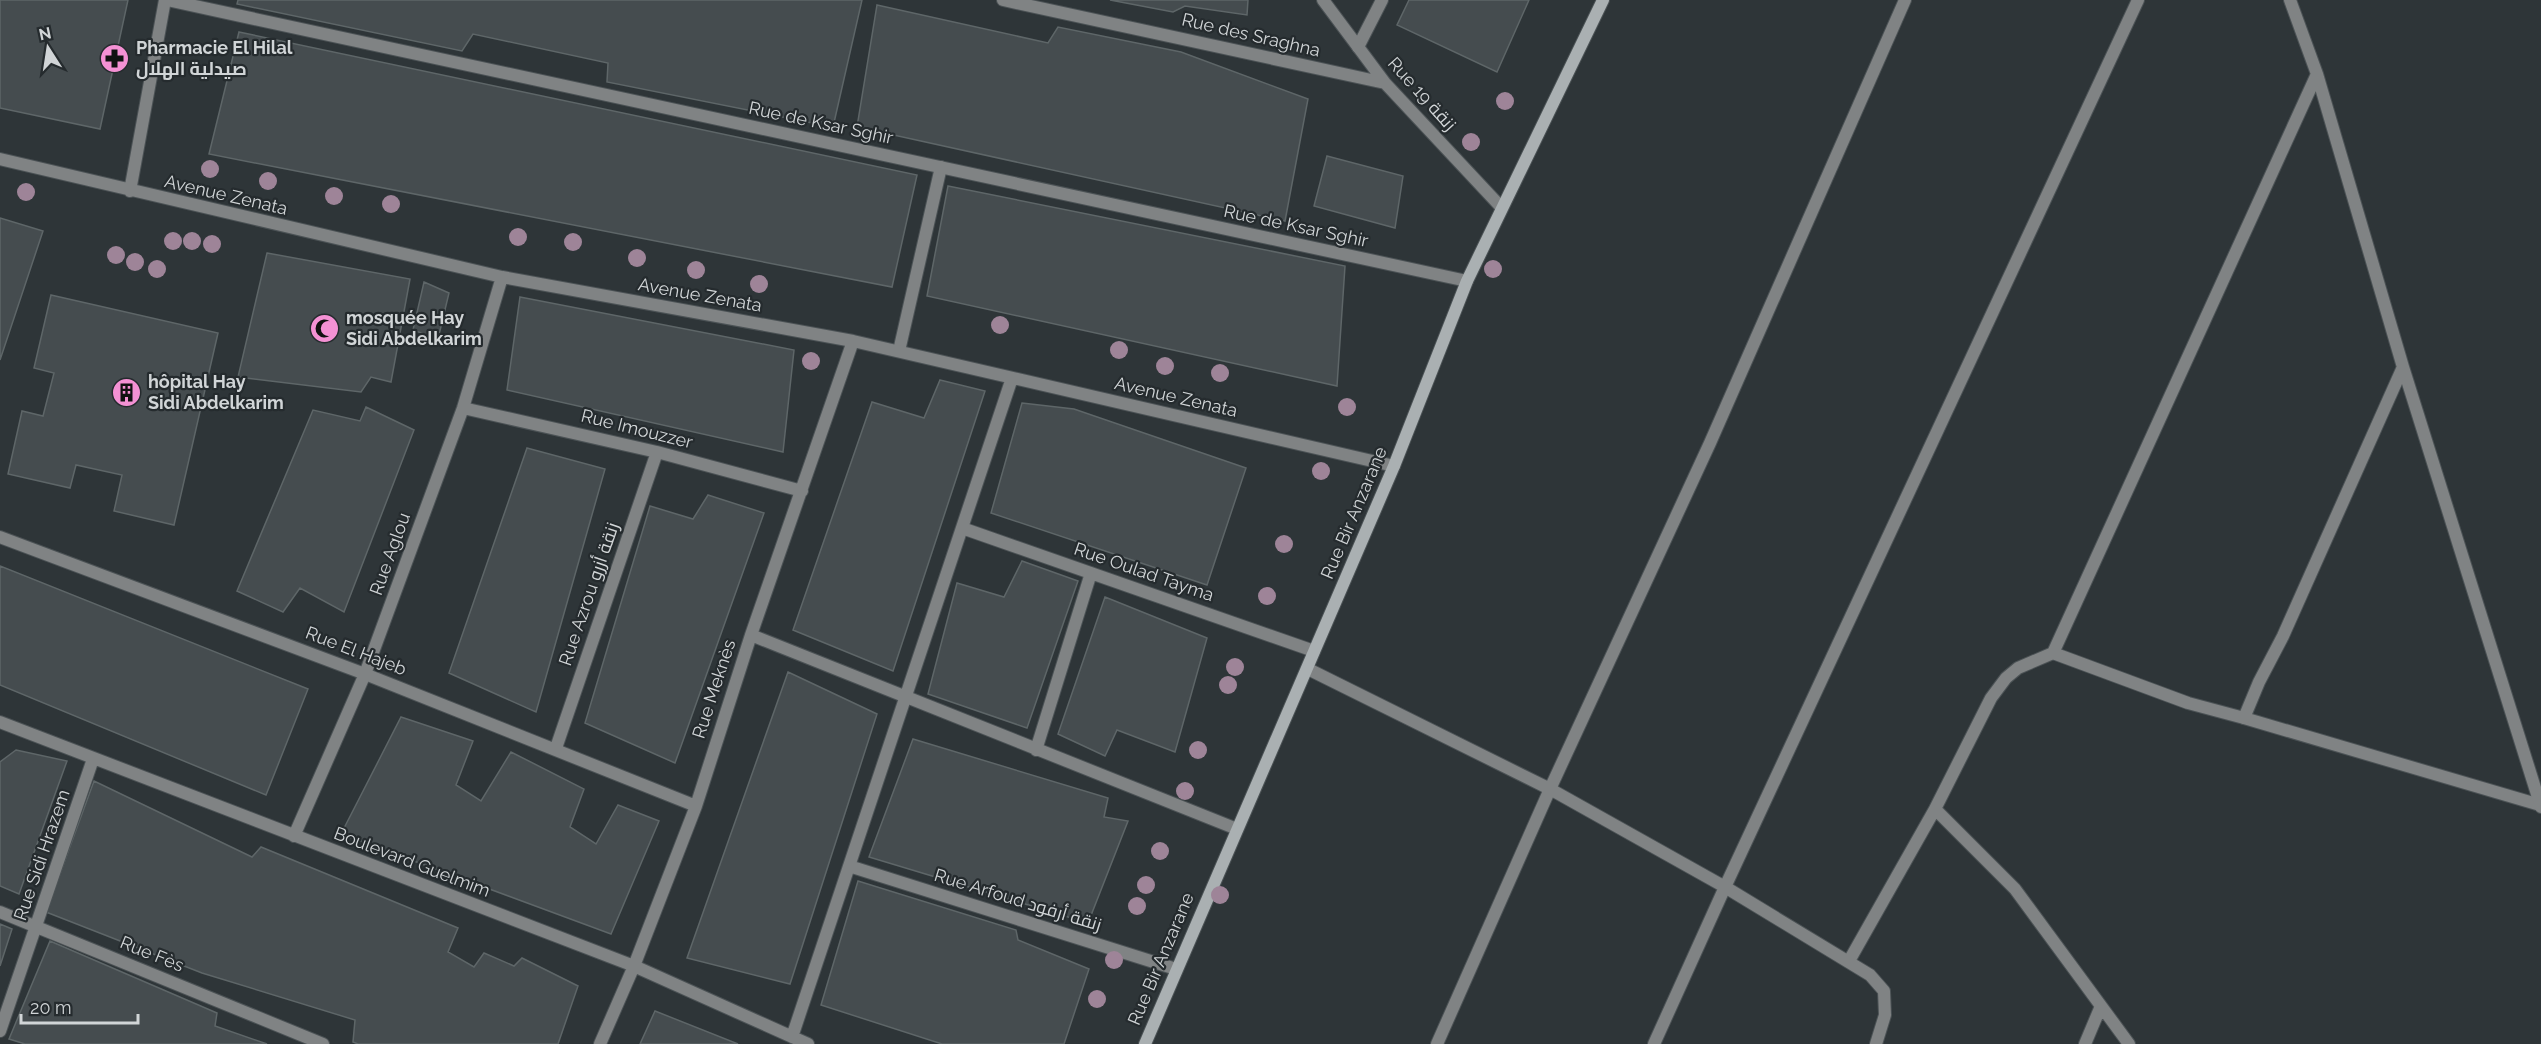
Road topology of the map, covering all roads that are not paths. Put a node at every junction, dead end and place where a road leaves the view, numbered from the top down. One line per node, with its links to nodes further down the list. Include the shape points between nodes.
1 (166, 0): 14 (street, Rue de Ksar Sghir); 15 (street)
2 (1003, 0): 9 (street, Rue des Sraghna)
3 (1323, 0): 10 (street, Rue 19 زنقة)
4 (1382, 0): 10 (street)
5 (1603, 0): 16 (street, Rue Bir Anzarane)
6 (1905, 0): 41 (street, via 1710,443)
7 (2138, 0): 48 (street)
8 (2290, 0): 11 (street)
9 (1048, 4): 12 (street, Rue des Sraghna)
10 (1358, 47): 12 (street, Rue 19 زنقة)
11 (2317, 74): 21 (street); 32 (street)
12 (1385, 83): 16 (street, Rue 19 زنقة)
13 (0, 159): 15 (street, Avenue Zenata)
14 (941, 168): 18 (street, Rue de Ksar Sghir); 20 (street)
15 (130, 191): 17 (street, Avenue Zenata)
16 (1502, 207): 18 (street, Rue Bir Anzarane)
17 (502, 277): 19 (street, Avenue Zenata); 23 (street, Rue Aglou)
18 (1467, 281): 25 (street, Rue Bir Anzarane)
19 (853, 341): 20 (street, Avenue Zenata); 26 (street, Rue Meknès)
20 (899, 351): 22 (street, Avenue Zenata)
21 (2403, 367): 36 (street); 43 (street)
22 (1012, 378): 25 (street, Avenue Zenata); 27 (street)
23 (463, 408): 24 (street, Rue Imouzzer); 34 (street, Rue Aglou)
24 (657, 452): 26 (street, Rue Imouzzer); 38 (street, Rue Azrou زنقة أزرو)
25 (1394, 466): 31 (street, Rue Bir Anzarane)
26 (802, 490): 30 (street, Rue Meknès)
27 (962, 528): 29 (street, Rue Oulad Tayma); 35 (street)
28 (0, 537): 34 (street, Rue El Hajeb)
29 (1091, 573): 31 (street, Rue Oulad Tayma); 39 (street)
30 (751, 635): 35 (street); 42 (street, Rue Meknès)
31 (1314, 651): 33 (street, Rue Bir Anzarane)
32 (2053, 653): 36 (street, via 2188,703); 44 (street, via 2018,668 1990,698)
33 (1308, 669): 41 (street); 45 (street, Rue Bir Anzarane)
34 (365, 674): 38 (street, Rue El Hajeb); 46 (street, Rue Aglou)
35 (905, 698): 39 (street); 47 (street)
36 (2244, 718): 43 (street)
37 (0, 722): 40 (street, Boulevard Guelmim)
38 (556, 748): 42 (street, Rue El Hajeb)
39 (1036, 750): 45 (street)
40 (93, 759): 46 (street, Boulevard Guelmim); 50 (street, Rue Sidi Hrazem)
41 (1550, 789): 48 (street); 61 (street)
42 (696, 806): 52 (street, Rue Meknès)
43 (2541, 806)
44 (1935, 809): 51 (street); 54 (street, via 2014,890)
45 (1237, 829): 53 (street, Rue Bir Anzarane)
46 (294, 836): 52 (street, Boulevard Guelmim)
47 (849, 866): 53 (street, Rue Arfoud زنقة أرفود); 56 (street)
48 (1725, 887): 51 (street); 62 (street)
49 (0, 912): 50 (street, Rue Fès)
50 (37, 927): 55 (street, Rue Sidi Hrazem); 57 (street, Rue Fès)
51 (1849, 961): 63 (street, via 1870,975 1884,992 1885,1015)
52 (634, 966): 56 (street, Boulevard Guelmim); 58 (street, Rue Meknès)
53 (1176, 969): 60 (street, Rue Bir Anzarane)
54 (2101, 1006): 64 (street); 65 (street)
55 (0, 1031)
56 (792, 1037): 59 (street, Boulevard Guelmim)
57 (323, 1044)
58 (600, 1044)
59 (808, 1044)
60 (1145, 1044)
61 (1437, 1044)
62 (1654, 1044)
63 (1876, 1044)
64 (2085, 1044)
65 (2129, 1044)

